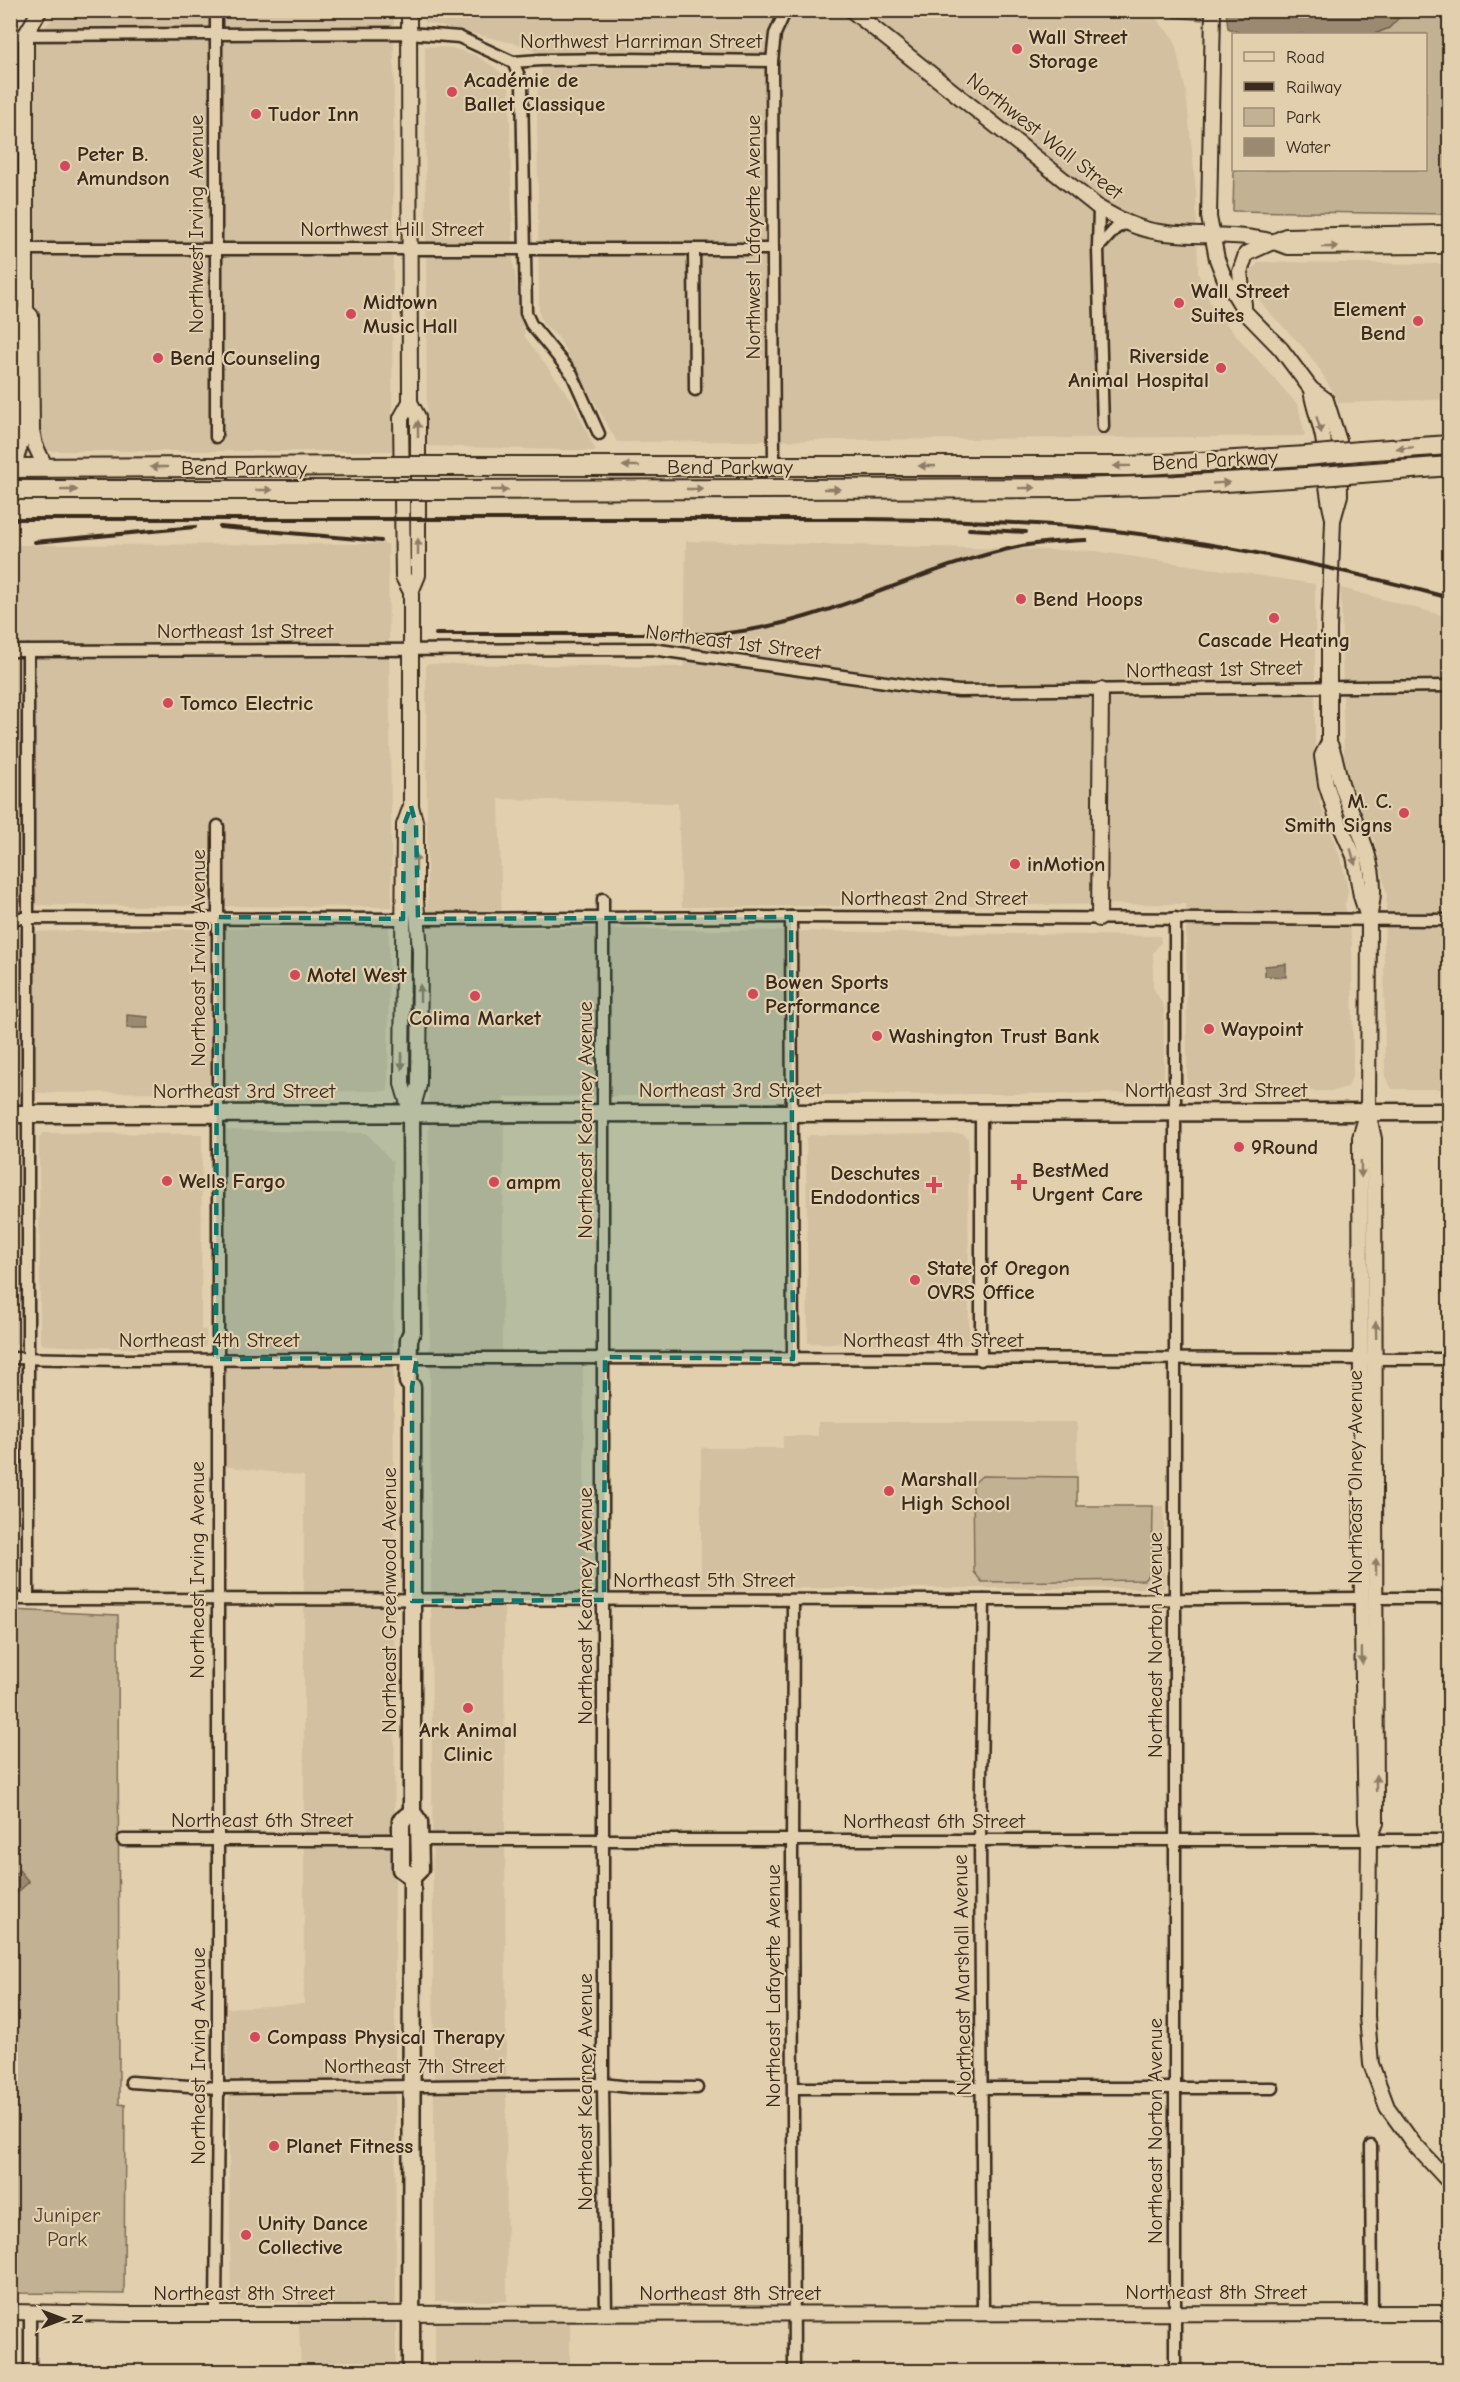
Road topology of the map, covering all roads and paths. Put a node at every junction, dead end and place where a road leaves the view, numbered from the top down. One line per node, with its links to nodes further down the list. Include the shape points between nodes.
1 (40, 10): 8 (main road)
2 (216, 10): 9 (street, Northwest Irving Avenue)
3 (409, 10): 7 (main road)
4 (786, 10): 11 (street, Northwest Lafayette Avenue, via 775,34)
5 (851, 10): 13 (main road, Northwest Wall Street)
6 (1213, 10): 16 (main road, Northeast Olney Avenue)
7 (409, 33): 9 (street, Northwest Harriman Street); 12 (street, Northwest Harriman Street, via 459,38); 25 (main road)
8 (26, 34): 9 (street, Northwest Harriman Street); 10 (street, Northwest Harriman Street); 23 (main road)
9 (216, 34): 24 (street, Northwest Irving Avenue)
10 (10, 35)
11 (772, 61): 12 (street, Northwest Harriman Street); 28 (street, Northwest Lafayette Avenue)
12 (513, 62): 26 (street, via 522,83)
13 (1099, 208): 14 (main road, Northwest Wall Street); 21 (street)
14 (1125, 223): 16 (main road, Northwest Wall Street, via 1160,232); 21 (street)
15 (1424, 233): 17 (main road, Northwest Wall Street); 18 (main road, Northwest Wall Street, via 1306,234); 20 (main road, via 1409,239 1386,240)
16 (1211, 234): 18 (main road, Northwest Wall Street); 30 (main road, Northeast Olney Avenue, via 1224,277)
17 (1449, 235)
18 (1273, 241): 20 (main road, Northwest Wall Street, one-way to 20, via 1288,247); 30 (main road, via 1246,254 1242,262)
19 (1449, 244): 20 (main road, Northwest Wall Street)
20 (1381, 246)
21 (1098, 248): 34 (street)
22 (10, 249): 23 (street, Northwest Hill Street)
23 (25, 249): 24 (street, Northwest Hill Street); 29 (main road)
24 (215, 249): 25 (street, Northwest Hill Street); 36 (street, Northwest Irving Avenue)
25 (409, 249): 26 (street, Northwest Hill Street); 33 (main road)
26 (524, 249): 27 (street, Northwest Hill Street); 35 (street, via 526,313 572,374)
27 (694, 249): 28 (street, Northwest Hill Street); 32 (street)
28 (773, 249): 38 (street, Northwest Lafayette Avenue)
29 (26, 311): 40 (main road, via 21,316 21,442); 41 (main road, via 31,316 32,430)
30 (1246, 313): 31 (main road, Northeast Olney Avenue, via 1281,349)
31 (1311, 389): 45 (main road, Northeast Olney Avenue, one-way to 45, via 1324,443 1327,496); 45 (main road, Northeast Olney Avenue, via 1326,400 1336,429 1340,495)
32 (695, 390)
33 (410, 402): 46 (main road, Northeast Greenwood Avenue, one-way to 33, via 418,575 418,417); 46 (main road, Northeast Greenwood Avenue, via 401,418 403,577)
34 (1103, 427)
35 (599, 434)
36 (216, 437)
37 (1449, 445): 38 (highway, Bend Parkway, one-way to 38, bridge, via 1128,466)
38 (774, 466): 41 (highway, Bend Parkway, one-way to 41, bridge)
39 (1449, 466): 42 (highway, Bend Parkway)
40 (12, 468): 41 (highway, Bend Parkway)
41 (46, 468)
42 (1394, 470): 43 (highway); 44 (highway, Bend Parkway, one-way to 42, bridge, via 1073,488)
43 (1449, 476)
44 (10, 490)
45 (1334, 520): 51 (main road, Northeast Olney Avenue)
46 (411, 592): 47 (main road, Northeast Greenwood Avenue)
47 (412, 650): 49 (street, Northeast 1st Street); 52 (street, Northeast 1st Street, via 652,650 959,691); 53 (main road, Northeast Greenwood Avenue)
48 (10, 651): 49 (street, Northeast 1st Street)
49 (28, 651): 59 (street)
50 (1449, 686): 51 (street, Northeast 1st Street)
51 (1330, 688): 52 (street, Northeast 1st Street); 65 (main road, Northeast Olney Avenue, via 1329,742 1322,756 1326,784 1354,856)
52 (1101, 690): 62 (main road)
53 (411, 806): 60 (main road, Northeast Greenwood Avenue, via 404,825); 64 (main road, Northeast Greenwood Avenue, one-way to 53, via 416,825)
54 (218, 826): 56 (street, Northeast Irving Avenue)
55 (603, 899): 61 (street, Northeast Kearney Avenue)
56 (217, 917): 59 (street); 60 (street); 75 (street, Northeast Irving Avenue)
57 (791, 917): 61 (street, Northeast 2nd Street); 62 (street, Northeast 2nd Street); 70 (street)
58 (10, 918): 59 (street)
59 (28, 918): 74 (street)
60 (403, 918): 76 (main road, Northeast Greenwood Avenue, one-way to 76, via 402,1084)
61 (603, 918): 64 (street, Northeast 2nd Street); 69 (street, Northeast Kearney Avenue)
62 (1099, 918): 63 (street, Northeast 2nd Street)
63 (1175, 918): 65 (street, Northeast 2nd Street); 72 (street, Northeast Norton Avenue)
64 (418, 919): 76 (main road, Northeast Greenwood Avenue, one-way to 64, via 419,1085)
65 (1369, 920): 66 (street, Northeast 2nd Street); 67 (main road, Northeast Olney Avenue)
66 (1449, 920)
67 (1368, 1112): 68 (main road, Northeast 3rd Street); 72 (main road, Northeast 3rd Street); 84 (main road, Northeast Olney Avenue, one-way to 84, via 1360,1138); 85 (main road, Northeast Olney Avenue, one-way to 67, via 1374,1139)
68 (1449, 1112)
69 (604, 1113): 70 (main road, Northeast 3rd Street); 76 (main road, Northeast 3rd Street); 77 (street, Northeast Kearney Avenue)
70 (792, 1113): 71 (main road, Northeast 3rd Street); 82 (street)
71 (981, 1113): 72 (main road, Northeast 3rd Street); 87 (street)
72 (1176, 1113): 83 (street, Northeast Norton Avenue)
73 (10, 1114): 74 (main road, Northeast 3rd Street)
74 (28, 1114): 75 (main road, Northeast 3rd Street); 79 (street)
75 (216, 1114): 76 (main road, Northeast 3rd Street); 81 (street, Northeast Irving Avenue)
76 (411, 1114): 80 (main road, Northeast Greenwood Avenue, via 409,1339)
77 (604, 1357): 80 (street, Northeast 4th Street); 82 (street, Northeast 4th Street); 94 (street, Northeast Kearney Avenue)
78 (10, 1358): 79 (street, Northeast 4th Street)
79 (28, 1358): 81 (street, Northeast 4th Street); 91 (street)
80 (413, 1358): 81 (street, Northeast 4th Street); 97 (main road, Northeast Greenwood Avenue, via 417,1382 412,1387)
81 (216, 1359): 93 (street, Northeast Irving Avenue)
82 (793, 1359): 87 (street, Northeast 4th Street)
83 (1176, 1359): 84 (street, Northeast 4th Street); 87 (street, Northeast 4th Street); 92 (street, Northeast Norton Avenue)
84 (1361, 1359): 85 (street, Northeast 4th Street); 88 (main road, Northeast Olney Avenue)
85 (1376, 1359): 86 (street, Northeast 4th Street); 88 (main road, Northeast Olney Avenue, one-way to 85)
86 (1449, 1359)
87 (981, 1360)
88 (1369, 1598): 89 (street, Northeast 5th Street); 92 (street, Northeast 5th Street); 106 (main road, Northeast Olney Avenue, via 1376,1823)
89 (1449, 1598)
90 (10, 1599): 91 (street, Northeast 5th Street)
91 (28, 1599): 93 (street, Northeast 5th Street)
92 (1176, 1599): 96 (street, Northeast 5th Street); 105 (street, Northeast Norton Avenue)
93 (217, 1600): 97 (street, Northeast 5th Street); 99 (street, Northeast Irving Avenue)
94 (604, 1600): 95 (street, Northeast 5th Street); 97 (street, Northeast 5th Street); 103 (street, Northeast Kearney Avenue)
95 (793, 1600): 96 (street, Northeast 5th Street); 108 (street, Northeast Lafayette Avenue)
96 (984, 1600): 104 (street, Northeast Marshall Avenue)
97 (412, 1601): 98 (main road, Northeast Greenwood Avenue)
98 (412, 1812): 101 (main road, Northeast Greenwood Avenue, via 401,1821); 102 (main road, Northeast Greenwood Avenue, via 419,1822)
99 (217, 1839): 100 (street, Northeast 6th Street); 101 (street, Northeast 6th Street); 113 (street, Northeast Irving Avenue)
100 (123, 1840)
101 (401, 1840): 109 (main road, Northeast Greenwood Avenue, via 401,1869)
102 (419, 1840): 103 (street, Northeast 6th Street); 109 (main road, Northeast Greenwood Avenue, via 420,1869)
103 (605, 1840): 108 (street, Northeast 6th Street); 111 (street, Northeast Kearney Avenue)
104 (980, 1840): 105 (street, Northeast 6th Street); 108 (street, Northeast 6th Street); 116 (street, Northeast Marshall Avenue)
105 (1176, 1840): 106 (street, Northeast 6th Street); 117 (street, Northeast Norton Avenue)
106 (1369, 1840): 107 (street, Northeast 6th Street); 120 (main road, Northeast Olney Avenue, via 1367,2016 1371,2064 1386,2107)
107 (1449, 1840)
108 (792, 1841): 115 (street, Northeast Lafayette Avenue)
109 (412, 1877): 112 (main road, Northeast Greenwood Avenue)
110 (131, 2082): 113 (street, Northeast 7th Street)
111 (603, 2084): 112 (street, Northeast 7th Street); 114 (street, Northeast 7th Street); 129 (street, Northeast Kearney Avenue)
112 (411, 2085): 113 (street, Northeast 7th Street); 128 (main road, Northeast Greenwood Avenue)
113 (218, 2088): 127 (street, Northeast Irving Avenue)
114 (696, 2088)
115 (794, 2088): 116 (street); 130 (street, Northeast Lafayette Avenue)
116 (982, 2088): 117 (street); 123 (street, Northeast Marshall Avenue)
117 (1176, 2088): 118 (street); 124 (street, Northeast Norton Avenue)
118 (1273, 2088)
119 (1371, 2146): 125 (street)
120 (1449, 2183)
121 (10, 2312): 122 (main road, Northeast 8th Street)
122 (30, 2312): 127 (main road, Northeast 8th Street); 131 (street)
123 (983, 2313): 124 (main road, Northeast 8th Street); 130 (main road, Northeast 8th Street)
124 (1175, 2313): 125 (main road, Northeast 8th Street); 134 (street, Northeast Norton Avenue)
125 (1372, 2313): 126 (main road, Northeast 8th Street)
126 (1449, 2313)
127 (216, 2314): 128 (main road, Northeast 8th Street)
128 (411, 2314): 129 (main road, Northeast 8th Street); 132 (main road, Northeast Greenwood Avenue)
129 (606, 2314): 130 (main road, Northeast 8th Street)
130 (794, 2314): 133 (street, Northeast Lafayette Avenue)
131 (30, 2372)
132 (411, 2372)
133 (794, 2372)
134 (1175, 2372)

